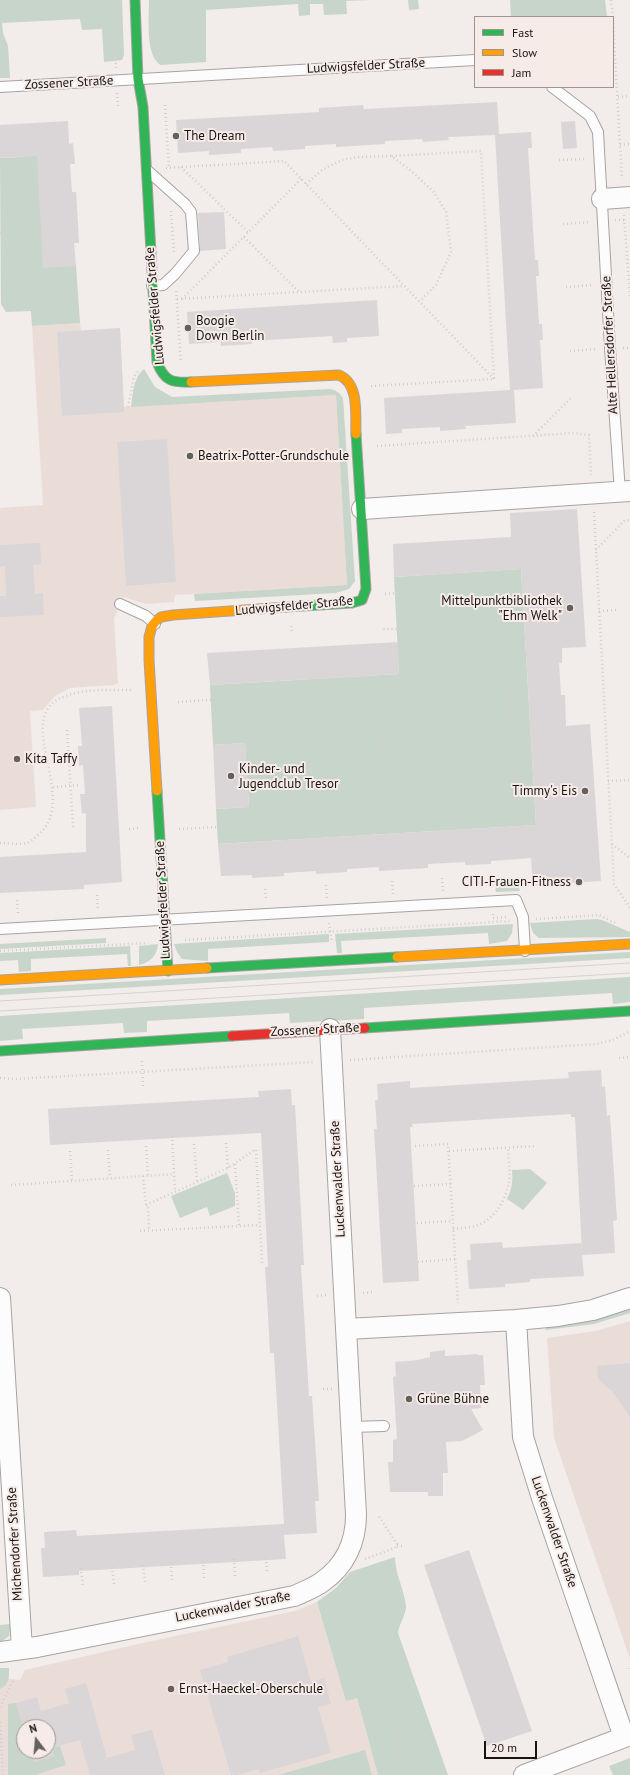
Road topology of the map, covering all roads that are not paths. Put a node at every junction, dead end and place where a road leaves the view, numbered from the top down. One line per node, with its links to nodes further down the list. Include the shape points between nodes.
1 (135, 0): 3 (street, Ludwigsfelder Straße)
2 (474, 60): 3 (lane, Ludwigsfelder Straße)
3 (138, 79): 4 (lane, Zossener Straße); 6 (street, Ludwigsfelder Straße)
4 (0, 87)
5 (553, 88): 8 (lane, Alte Hellersdorfer Straße, via 590,116 598,132)
6 (146, 169): 9 (street, Ludwigsfelder Straße); 9 (lane, via 191,212 194,251 164,285)
7 (627, 197): 8 (street)
8 (602, 199): 10 (lane, Alte Hellersdorfer Straße, via 606,284)
9 (152, 286): 11 (street, Ludwigsfelder Straße, via 157,362 161,374 170,382 335,374 342,376 350,384 354,393)
10 (625, 492): 11 (street, Alte Hellersdorfer Straße)
11 (362, 510): 13 (street, Ludwigsfelder Straße, via 366,589 362,600 352,603 173,615 159,618)
12 (120, 604): 13 (lane, via 146,616)
13 (155, 624): 14 (street, Ludwigsfelder Straße, via 148,641)
14 (165, 921): 15 (lane); 17 (lane, via 516,900 523,920); 18 (street, Ludwigsfelder Straße)
15 (0, 929)
16 (630, 944): 17 (street)
17 (525, 951): 18 (street)
18 (168, 971): 19 (street)
19 (0, 980)
20 (630, 1011): 21 (street, Zossener Straße)
21 (330, 1029): 22 (street, Zossener Straße); 27 (street, Luckenwalder Straße)
22 (0, 1050)
23 (0, 1298): 25 (street, Michendorfer Straße)
24 (630, 1298): 26 (street, via 593,1310)
25 (0, 1318): 30 (street, Michendorfer Straße)
26 (516, 1320): 27 (street); 32 (street, Luckenwalder Straße, via 523,1436 542,1498)
27 (346, 1329): 29 (street, Luckenwalder Straße)
28 (384, 1426): 29 (lane)
29 (351, 1428): 30 (street, Luckenwalder Straße, via 356,1532 350,1549 340,1565 322,1583 294,1596)
30 (22, 1649): 31 (street, Luckenwalder Straße)
31 (0, 1652)
32 (627, 1736): 33 (street)
33 (524, 1775)

